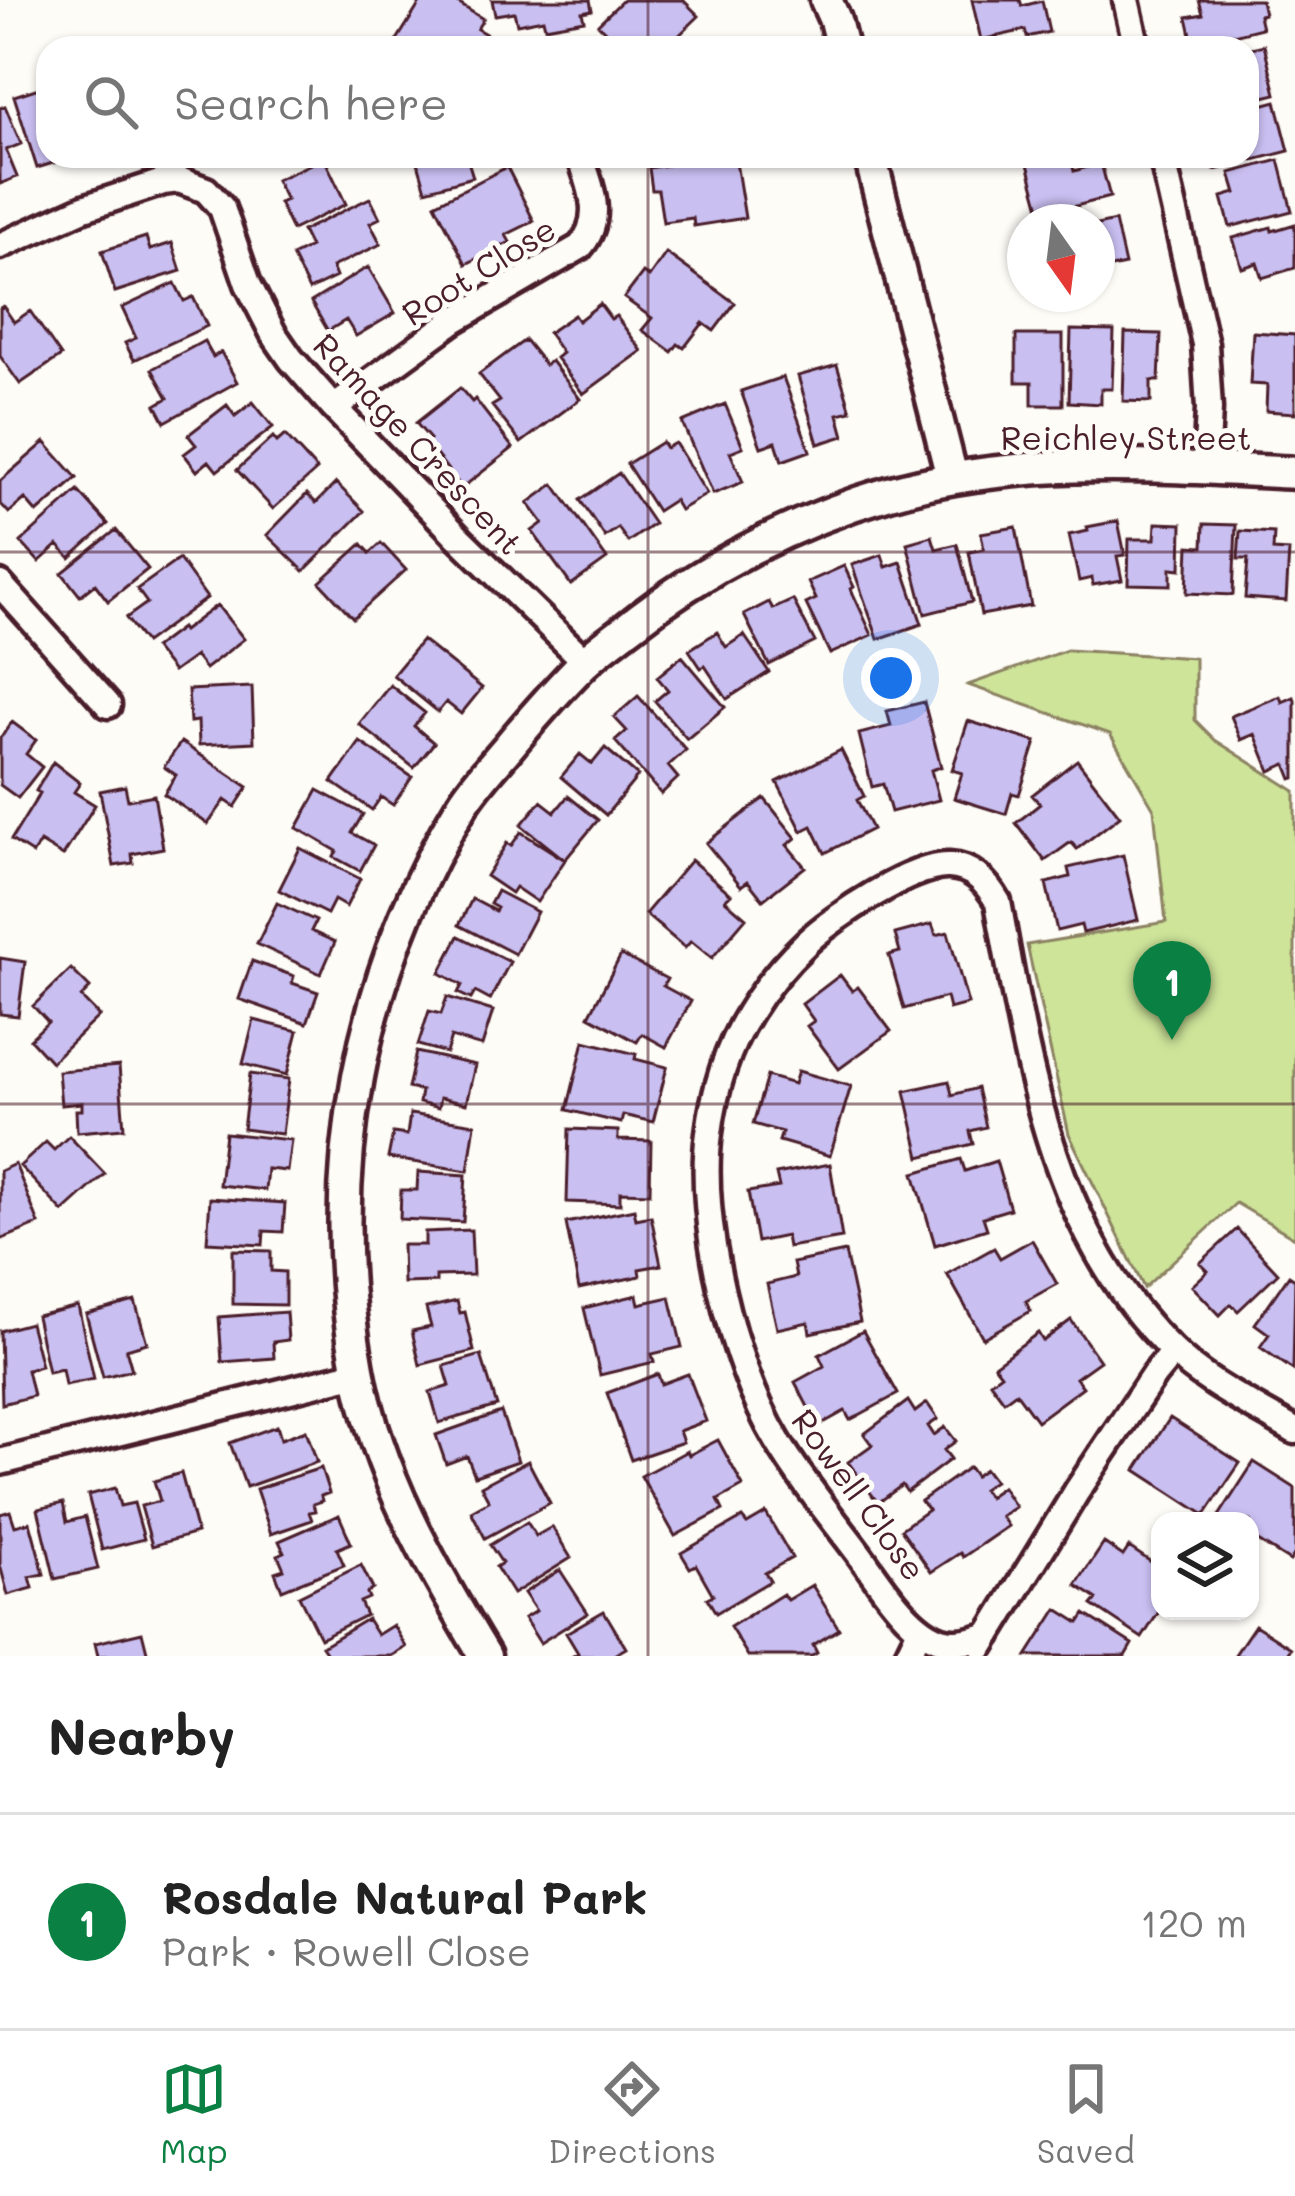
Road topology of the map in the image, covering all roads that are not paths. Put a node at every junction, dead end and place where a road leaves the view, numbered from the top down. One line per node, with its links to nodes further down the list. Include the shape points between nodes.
1 (1126, 0): 2 (street)
2 (1134, 36)
3 (584, 168): 7 (street, Root Close, via 596,207 580,247 453,321)
4 (873, 168): 10 (street)
5 (1165, 168): 8 (street, via 1205,344)
6 (0, 246): 7 (street, Ramage Crescent, via 163,182 206,190 222,208 273,333)
7 (334, 408): 12 (street, Ramage Crescent)
8 (1206, 469): 9 (street, Reichley Street); 10 (street, Reichley Street, via 1080,465)
9 (1295, 473)
10 (952, 477): 12 (street, Reichley Street, via 863,501 731,558)
11 (0, 584): 13 (street)
12 (585, 661): 15 (street, Reichley Street, via 464,802 387,960 353,1096 344,1200)
13 (108, 705)
14 (1174, 1352): 16 (street, Rowell Close); 18 (street, Rowell Close, via 1118,1284 1065,1187 989,888 964,869 926,869 807,942 749,1013 730,1051 709,1133 708,1210 731,1326 759,1408); 19 (street, Rowell Close)
15 (358, 1373): 17 (street); 20 (street, Reichley Street, via 398,1496)
16 (1295, 1431)
17 (0, 1462)
18 (920, 1629): 19 (street, Rowell Close); 21 (street)
19 (983, 1646)
20 (485, 1656)
21 (907, 1656)

